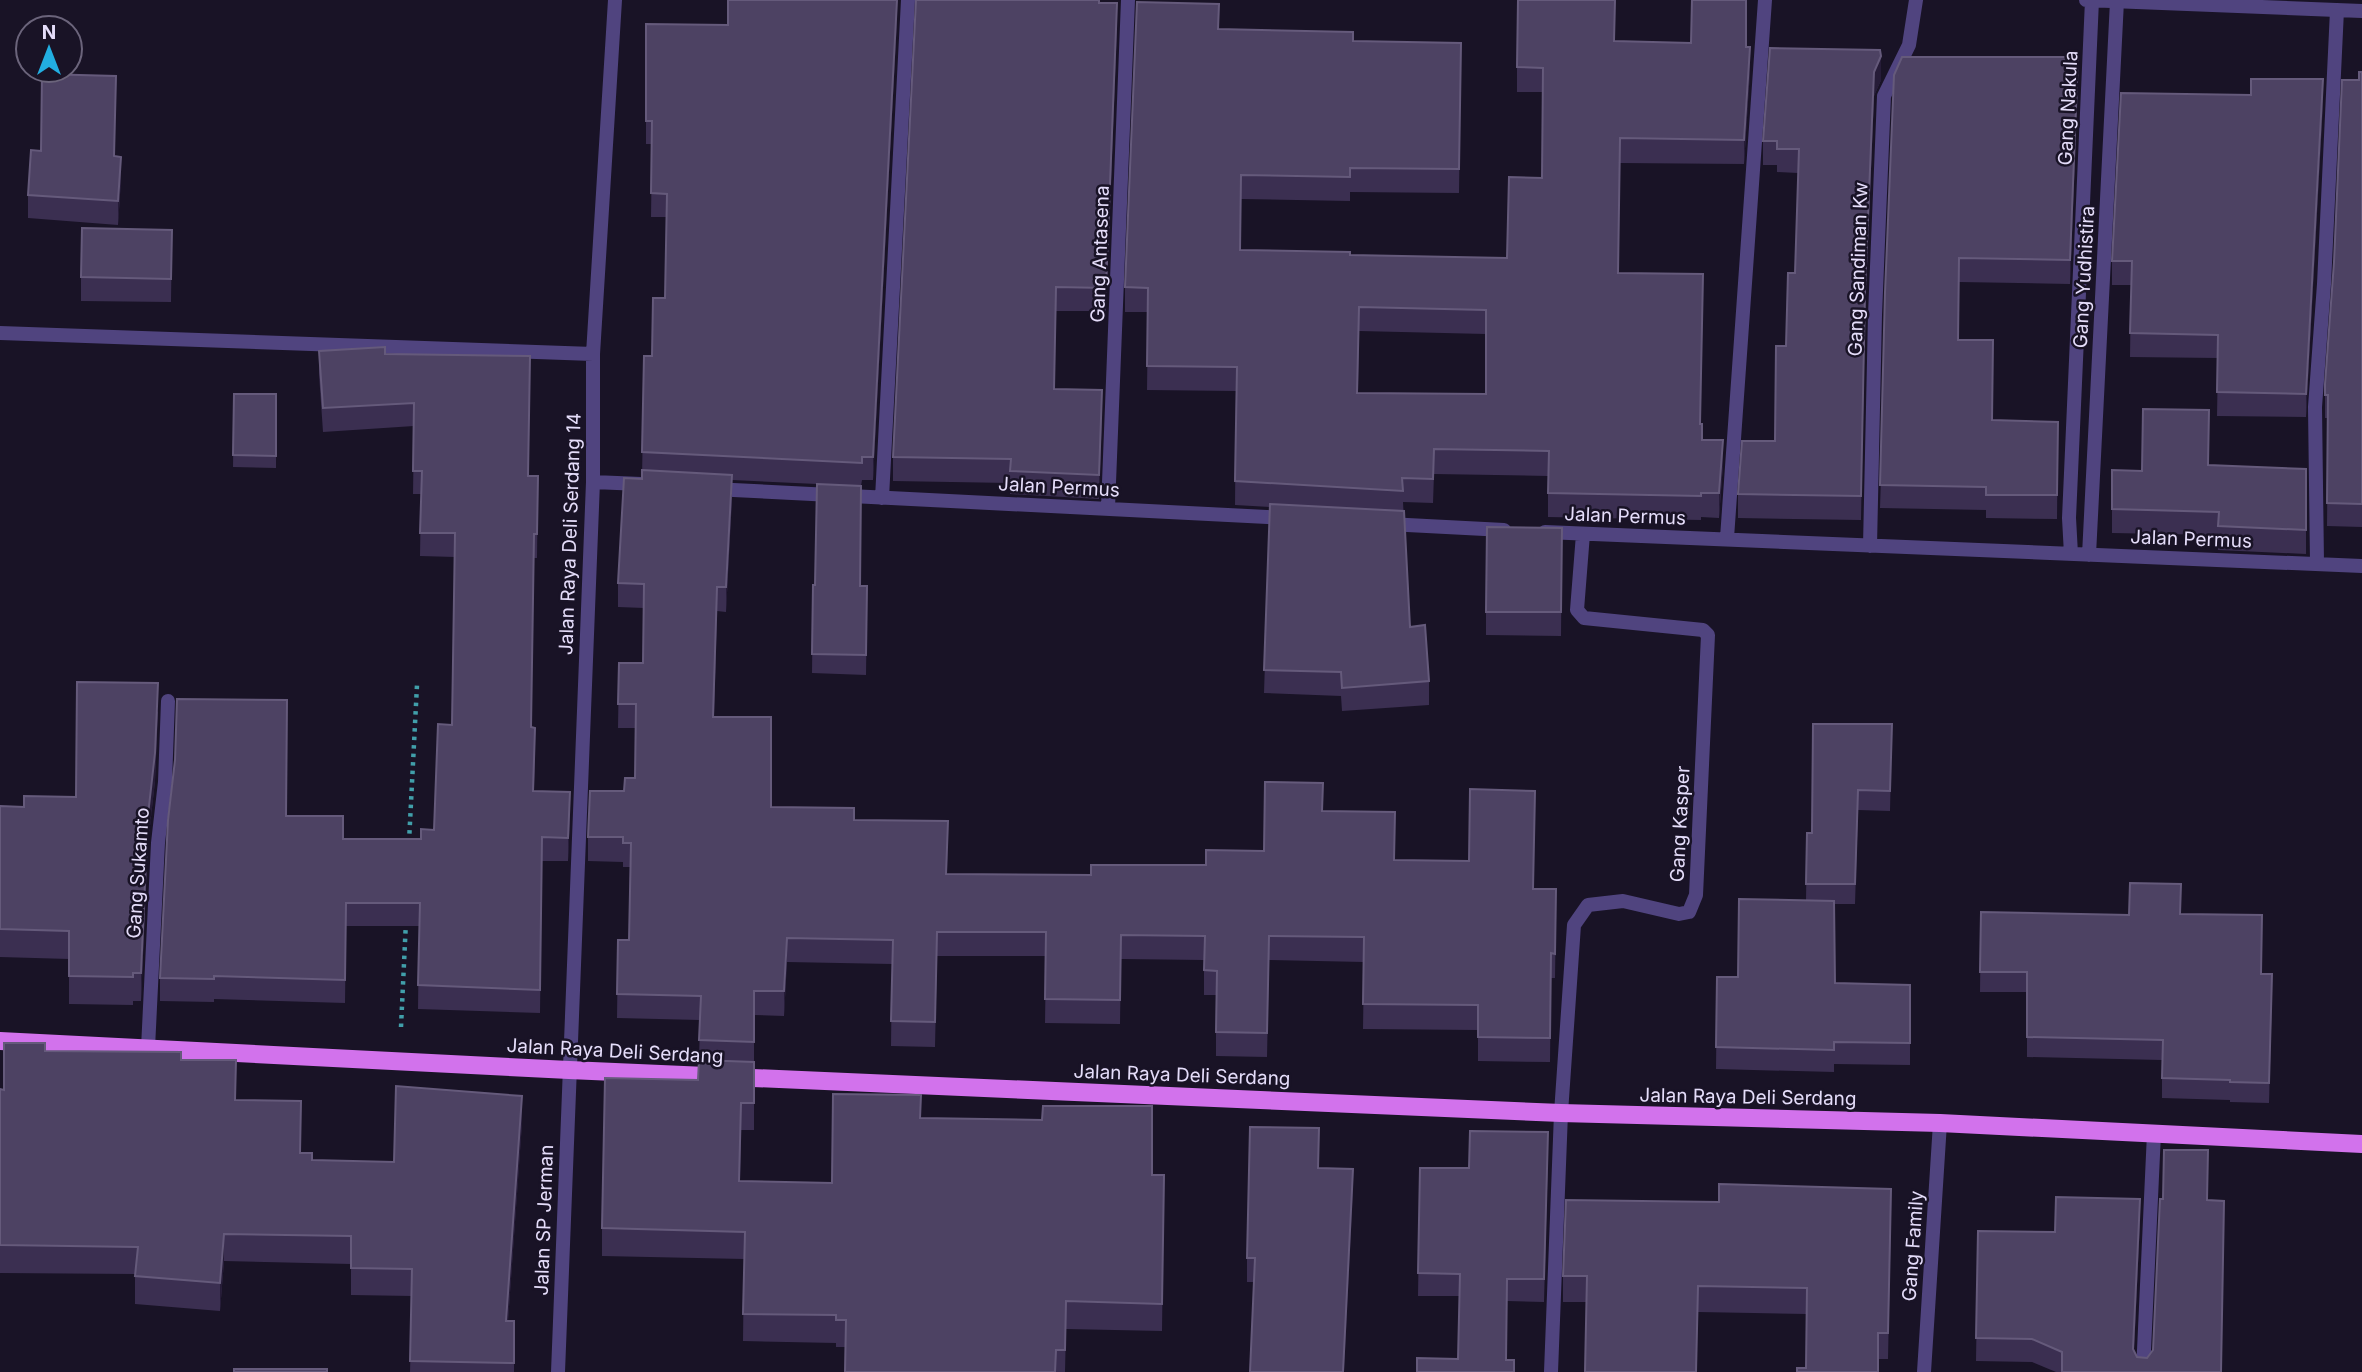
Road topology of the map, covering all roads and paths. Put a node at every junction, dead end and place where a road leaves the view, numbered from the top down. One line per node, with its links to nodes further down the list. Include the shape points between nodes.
1 (615, 0): 12 (street, Jalan Raya Deli Serdang 14)
2 (908, 0): 16 (street)
3 (1128, 0): 17 (street, Gang Antasena)
4 (1765, 0): 21 (street)
5 (1916, 0): 22 (street, Gang Sandiman Kw, via 1909,46 1884,96)
6 (2086, 0): 7 (street)
7 (2092, 0): 8 (street); 23 (street, Gang Nakula)
8 (2117, 1): 9 (street); 24 (street, Gang Yudhistira)
9 (2337, 10): 10 (street); 25 (street, via 2315,407)
10 (2362, 11)
11 (0, 333): 12 (street)
12 (593, 354): 13 (street, Jalan Raya Deli Serdang 14)
13 (593, 482): 14 (street); 34 (street, Jalan Raya Deli Serdang 14)
14 (662, 486)
15 (703, 488): 16 (street, Jalan Permus)
16 (882, 498): 17 (street, Jalan Permus)
17 (1108, 508): 18 (street, Jalan Permus)
18 (1304, 519)
19 (1374, 523): 20 (street, Jalan Permus)
20 (1583, 534): 21 (street, Jalan Permus); 35 (street, Gang Kasper, via 1577,610 1584,618 1703,630 1708,635 1696,895 1689,912 1679,914 1623,901 1588,905 1574,925)
21 (1727, 538): 22 (street, Jalan Permus)
22 (1870, 546): 23 (street, Jalan Permus)
23 (2071, 554): 24 (street, Jalan Permus)
24 (2089, 555): 25 (street, Jalan Permus)
25 (2317, 563): 26 (street, Jalan Permus)
26 (2362, 566)
27 (417, 685): 29 (path)
28 (167, 701): 32 (street, Gang Sukamto)
29 (409, 852)
30 (406, 908): 33 (path)
31 (0, 1041): 32 (main road, Jalan Raya Deli Serdang)
32 (148, 1048): 33 (main road, Jalan Raya Deli Serdang)
33 (399, 1061): 34 (main road, Jalan Raya Deli Serdang)
34 (569, 1070): 35 (main road, Jalan Raya Deli Serdang); 39 (street, Jalan SP Jerman)
35 (1561, 1113): 36 (main road, Jalan Raya Deli Serdang); 40 (street)
36 (1940, 1122): 37 (main road, Jalan Raya Deli Serdang); 41 (street, Gang Family)
37 (2154, 1133): 38 (main road, Jalan Raya Deli Serdang); 42 (street)
38 (2362, 1144)
39 (558, 1372)
40 (1550, 1372)
41 (1924, 1372)
42 (2143, 1372)

